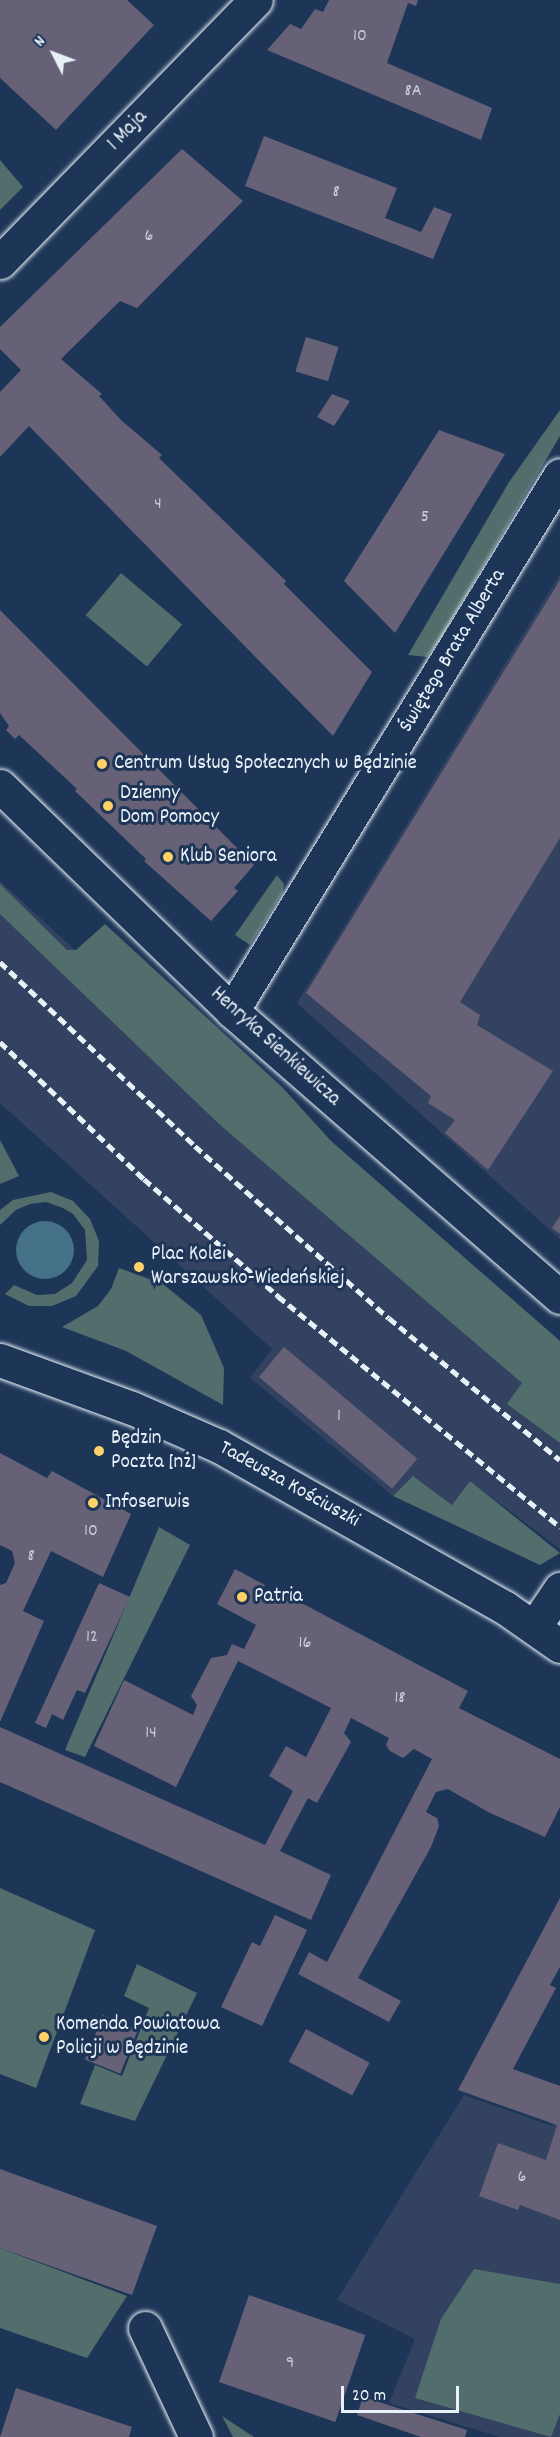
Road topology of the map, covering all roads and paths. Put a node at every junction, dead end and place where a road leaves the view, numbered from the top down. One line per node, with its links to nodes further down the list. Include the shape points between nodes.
1 (256, 0): 2 (street, 1 Maja)
2 (0, 262)
3 (560, 475): 5 (street, Świętego Brata Alberta)
4 (0, 786): 5 (street, Henryka Sienkiewicza)
5 (232, 1011): 6 (street, Henryka Sienkiewicza)
6 (560, 1297)
7 (0, 1360): 9 (street, Tadeusza Kościuszki, via 132,1408 219,1446)
8 (560, 1589): 9 (street)
9 (535, 1626): 10 (street, Tadeusza Kościuszki)
10 (560, 1646)
11 (145, 2328): 12 (street)
12 (196, 2437)

